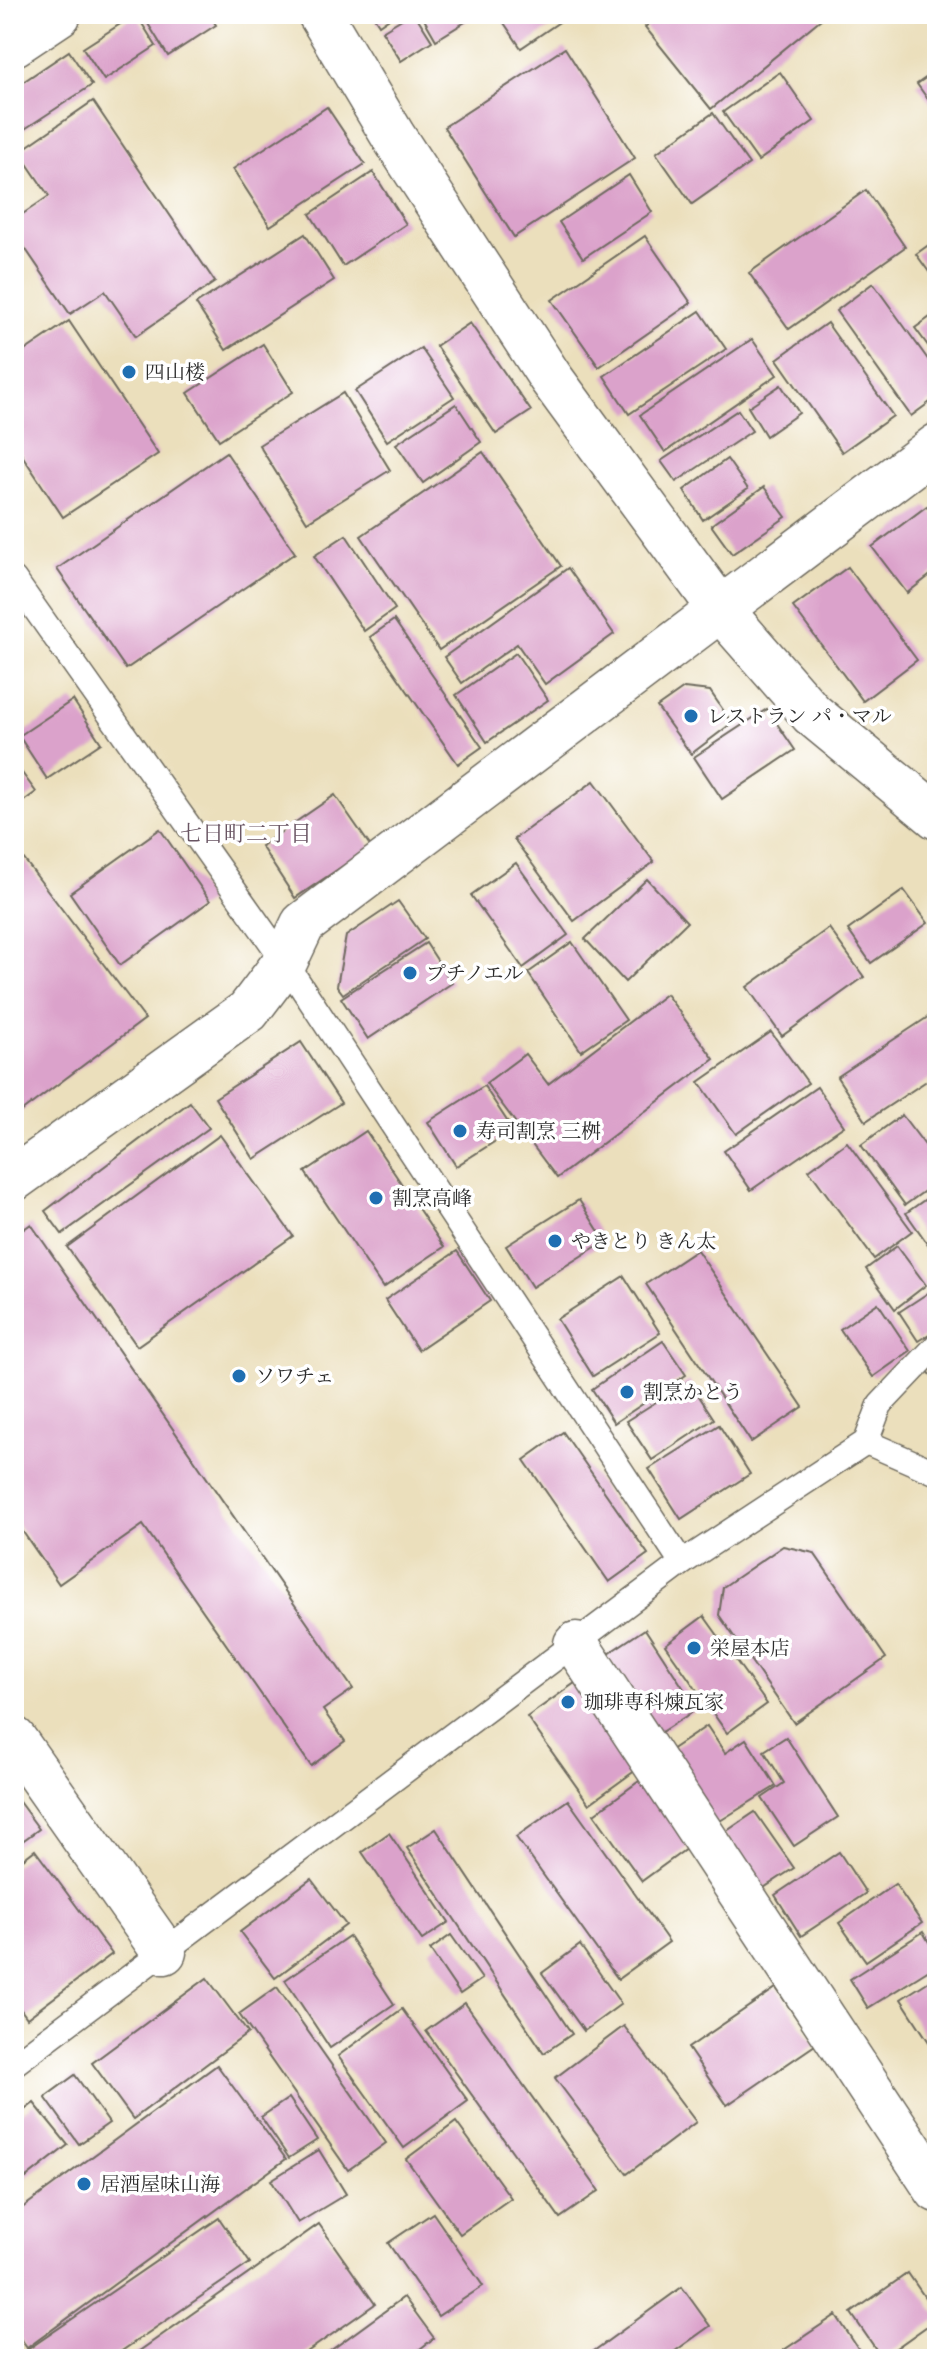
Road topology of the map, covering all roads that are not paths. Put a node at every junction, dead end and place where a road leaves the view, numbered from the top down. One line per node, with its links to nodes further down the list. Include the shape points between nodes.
1 (59, 14): 3 (street)
2 (320, 14): 6 (street, via 550,377)
3 (14, 44)
4 (937, 446): 6 (street)
5 (14, 579): 8 (lane)
6 (721, 610): 7 (street, via 812,714); 8 (street, via 303,924)
7 (937, 817)
8 (285, 962): 9 (street, via 248,1011); 13 (lane)
9 (14, 1179)
10 (937, 1345): 11 (lane, via 880,1405)
11 (866, 1442): 12 (lane); 13 (lane)
12 (937, 1473)
13 (682, 1563): 14 (lane)
14 (576, 1644): 16 (lane); 18 (street)
15 (14, 1739): 16 (street)
16 (164, 1952): 17 (lane)
17 (14, 2064)
18 (937, 2190)

